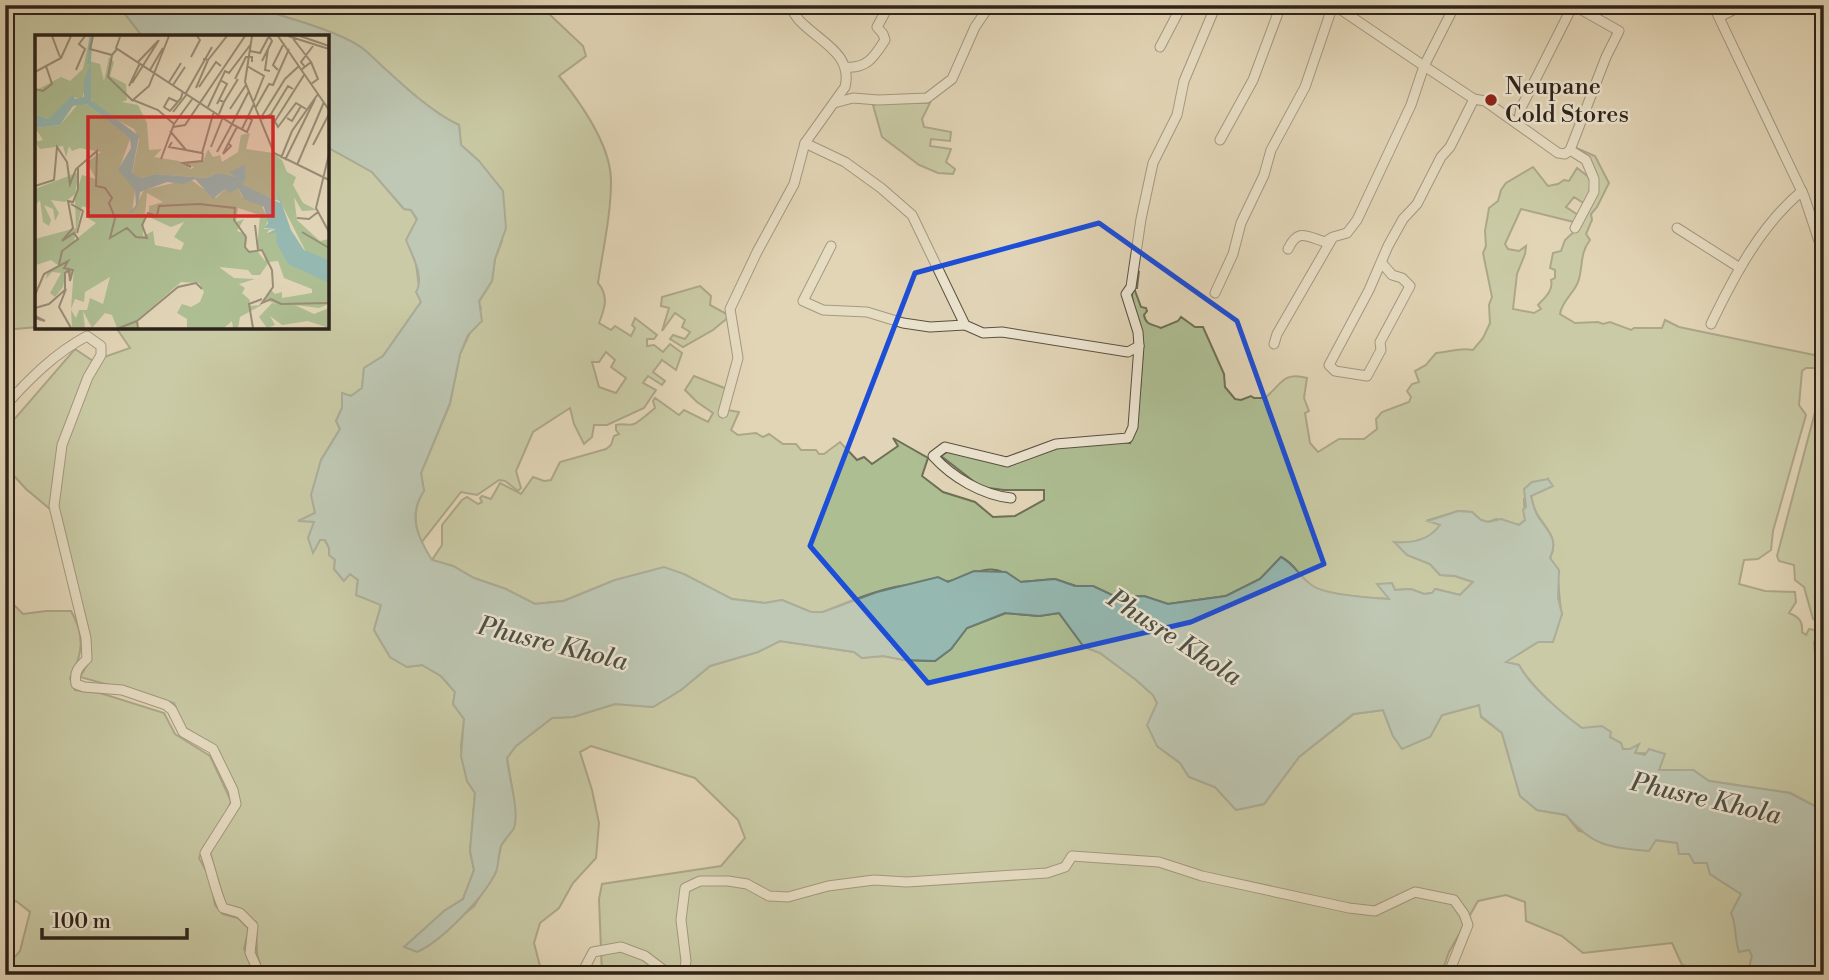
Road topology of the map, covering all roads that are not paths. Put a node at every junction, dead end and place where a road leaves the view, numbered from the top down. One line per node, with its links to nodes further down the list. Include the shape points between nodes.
1 (789, 5): 15 (street, via 800,22 840,56)
2 (890, 5): 15 (street, via 877,27 885,40 876,56 860,68)
3 (990, 5): 17 (street, via 952,79 927,98 853,98)
4 (1182, 5): 13 (street)
5 (1216, 5): 35 (street, via 1184,81 1177,115 1153,163 1126,294)
6 (1281, 5): 19 (street, via 1254,80)
7 (1333, 5): 14 (street); 31 (street, via 1305,87 1271,150)
8 (1455, 5): 14 (street)
9 (1573, 5): 18 (street, via 1521,108); 21 (street, via 1619,31)
10 (1713, 5): 12 (street)
11 (1743, 5): 12 (street)
12 (1719, 17): 22 (street)
13 (1160, 47)
14 (1424, 66): 16 (street); 25 (street, via 1411,105 1357,220 1347,233)
15 (845, 67): 17 (street, via 845,87)
16 (1474, 99): 18 (street, via 1485,101); 29 (street)
17 (834, 103): 20 (street)
18 (1518, 124): 21 (street, via 1558,153)
19 (1220, 140)
20 (805, 143): 33 (street, via 845,162 912,215); 37 (street, via 794,184 730,309 738,358)
21 (1570, 150): 23 (street, via 1586,160 1594,179 1594,192)
22 (1802, 191): 28 (street); 30 (street, via 1782,207)
23 (1575, 228)
24 (1677, 228): 30 (street)
25 (1333, 237): 27 (street, via 1325,242 1300,235); 34 (street)
26 (831, 246): 33 (street, via 803,301 823,310 867,312 930,327)
27 (1288, 249)
28 (1824, 256)
29 (1381, 262): 29 (street, via 1329,365 1335,372 1367,376 1410,286)
30 (1740, 268): 32 (street)
31 (1215, 293)
32 (1712, 324)
33 (965, 325): 35 (street, via 983,333 1128,352)
34 (1274, 344)
35 (1139, 346): 38 (street, via 1133,427 1128,438 1056,444 1007,462 944,447 933,456 978,491)
36 (5, 406): 39 (street, via 28,380 77,341 86,336 101,346 62,445 54,506 86,638 86,659 77,669 76,684 122,690 166,705 183,732 213,749 236,804 205,853 223,908 240,913 253,926 250,953)
37 (723, 412)
38 (1011, 498)
39 (260, 975)
40 (581, 975): 41 (street, via 593,952 621,947 645,956)
41 (670, 975)
42 (684, 975): 43 (street, via 687,961 681,920 685,888 700,880 747,884 769,896 788,897 874,880 1047,873 1065,866 1072,856 1159,862 1202,876 1375,911 1415,892 1454,900 1468,925)
43 (1448, 975)

